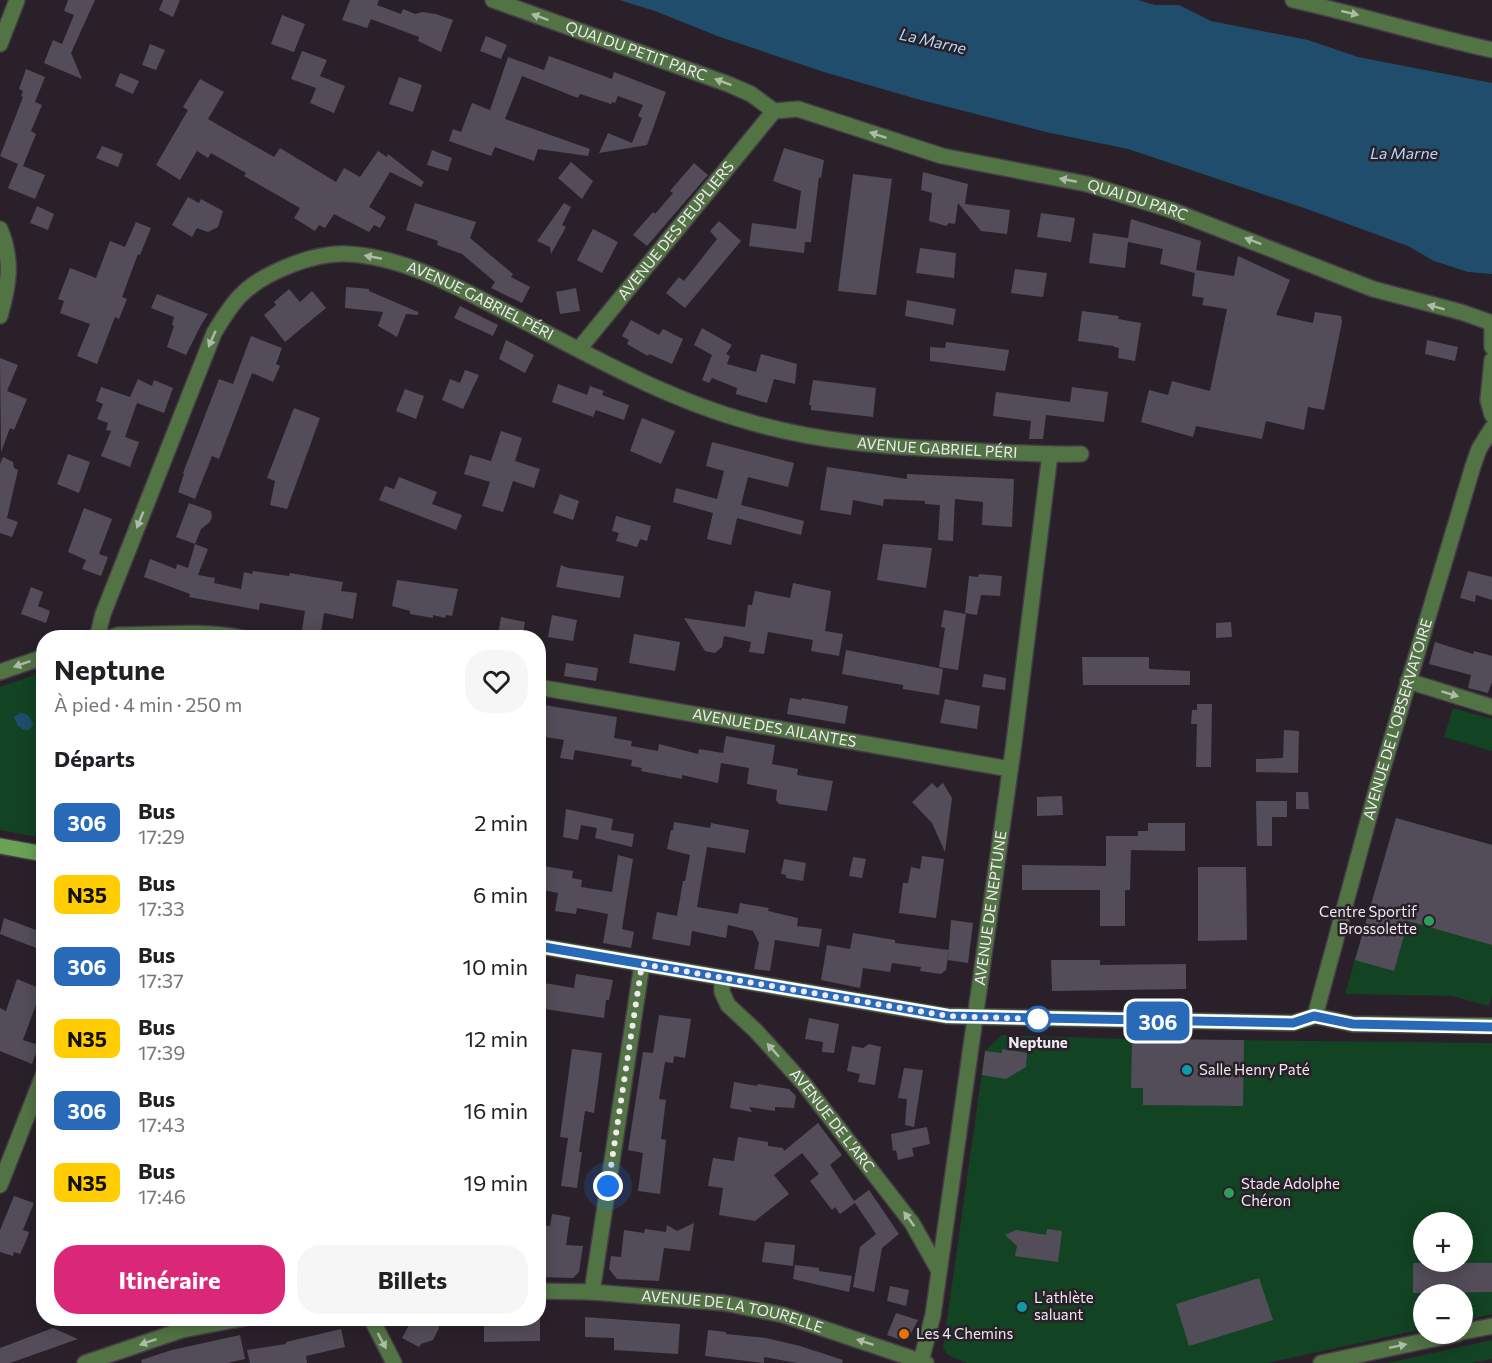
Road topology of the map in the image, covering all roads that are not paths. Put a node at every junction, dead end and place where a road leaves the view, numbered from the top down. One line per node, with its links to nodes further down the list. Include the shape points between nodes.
1 (17, 0): 4 (street)
2 (493, 0): 6 (street, QUAI DU PETIT PARC, one-way to 2, via 751,94 728,84)
3 (1293, 0): 5 (street, one-way to 5)
4 (0, 44)
5 (1492, 50)
6 (774, 111): 9 (street, QUAI DU PARC, one-way to 6, via 1373,289 1171,210 1087,184 942,156 798,110); 11 (street, AVENUE DES PEUPLIERS)
7 (0, 229): 8 (street, via 9,262 8,287)
8 (0, 316)
9 (1492, 323): 10 (street)
10 (1492, 347)
11 (579, 349): 15 (street, AVENUE GABRIEL PÉRI, via 697,406 810,437 895,447); 17 (street, AVENUE GABRIEL PÉRI, one-way to 17, via 454,285 372,256 314,258 262,280 242,294 214,333)
12 (1492, 360): 13 (street, via 1488,400)
13 (1492, 414)
14 (1492, 428): 20 (street, AVENUE DE L'OBSERVATOIRE, via 1473,466)
15 (1050, 454): 16 (street, AVENUE GABRIEL PÉRI); 23 (street, AVENUE DE NEPTUNE)
16 (1081, 454)
17 (99, 630)
18 (36, 660): 19 (street, one-way to 19)
19 (0, 672)
20 (1408, 681): 22 (street, one-way to 22); 29 (street, AVENUE DE L'OBSERVATOIRE)
21 (546, 688): 23 (street, AVENUE DES AILANTES)
22 (1492, 707)
23 (1010, 769): 30 (street, AVENUE DE NEPTUNE)
24 (0, 846): 25 (street)
25 (36, 853)
26 (546, 947): 27 (street)
27 (642, 964): 28 (street); 36 (street)
28 (722, 978): 30 (street, via 948,1016); 34 (street, AVENUE DE L'ARC, one-way to 28, via 912,1223 811,1094 728,1005 722,992)
29 (1314, 1016): 30 (street, via 1293,1023); 31 (street, via 1353,1024)
30 (975, 1017): 34 (street, AVENUE DE NEPTUNE)
31 (1492, 1026)
32 (36, 1093): 33 (street)
33 (0, 1185)
34 (938, 1269): 42 (street, AVENUE DE NEPTUNE)
35 (546, 1290): 36 (street, AVENUE DE LA TOURELLE)
36 (592, 1292): 42 (street, AVENUE DE LA TOURELLE, one-way to 36, via 783,1315 725,1303)
37 (203, 1326): 43 (street, one-way to 43)
38 (374, 1326): 44 (street, one-way to 44)
39 (1492, 1326): 40 (street)
40 (1473, 1330)
41 (1413, 1343): 45 (street, one-way to 41)
42 (922, 1362)
43 (85, 1363)
44 (394, 1363)
45 (1321, 1363)

